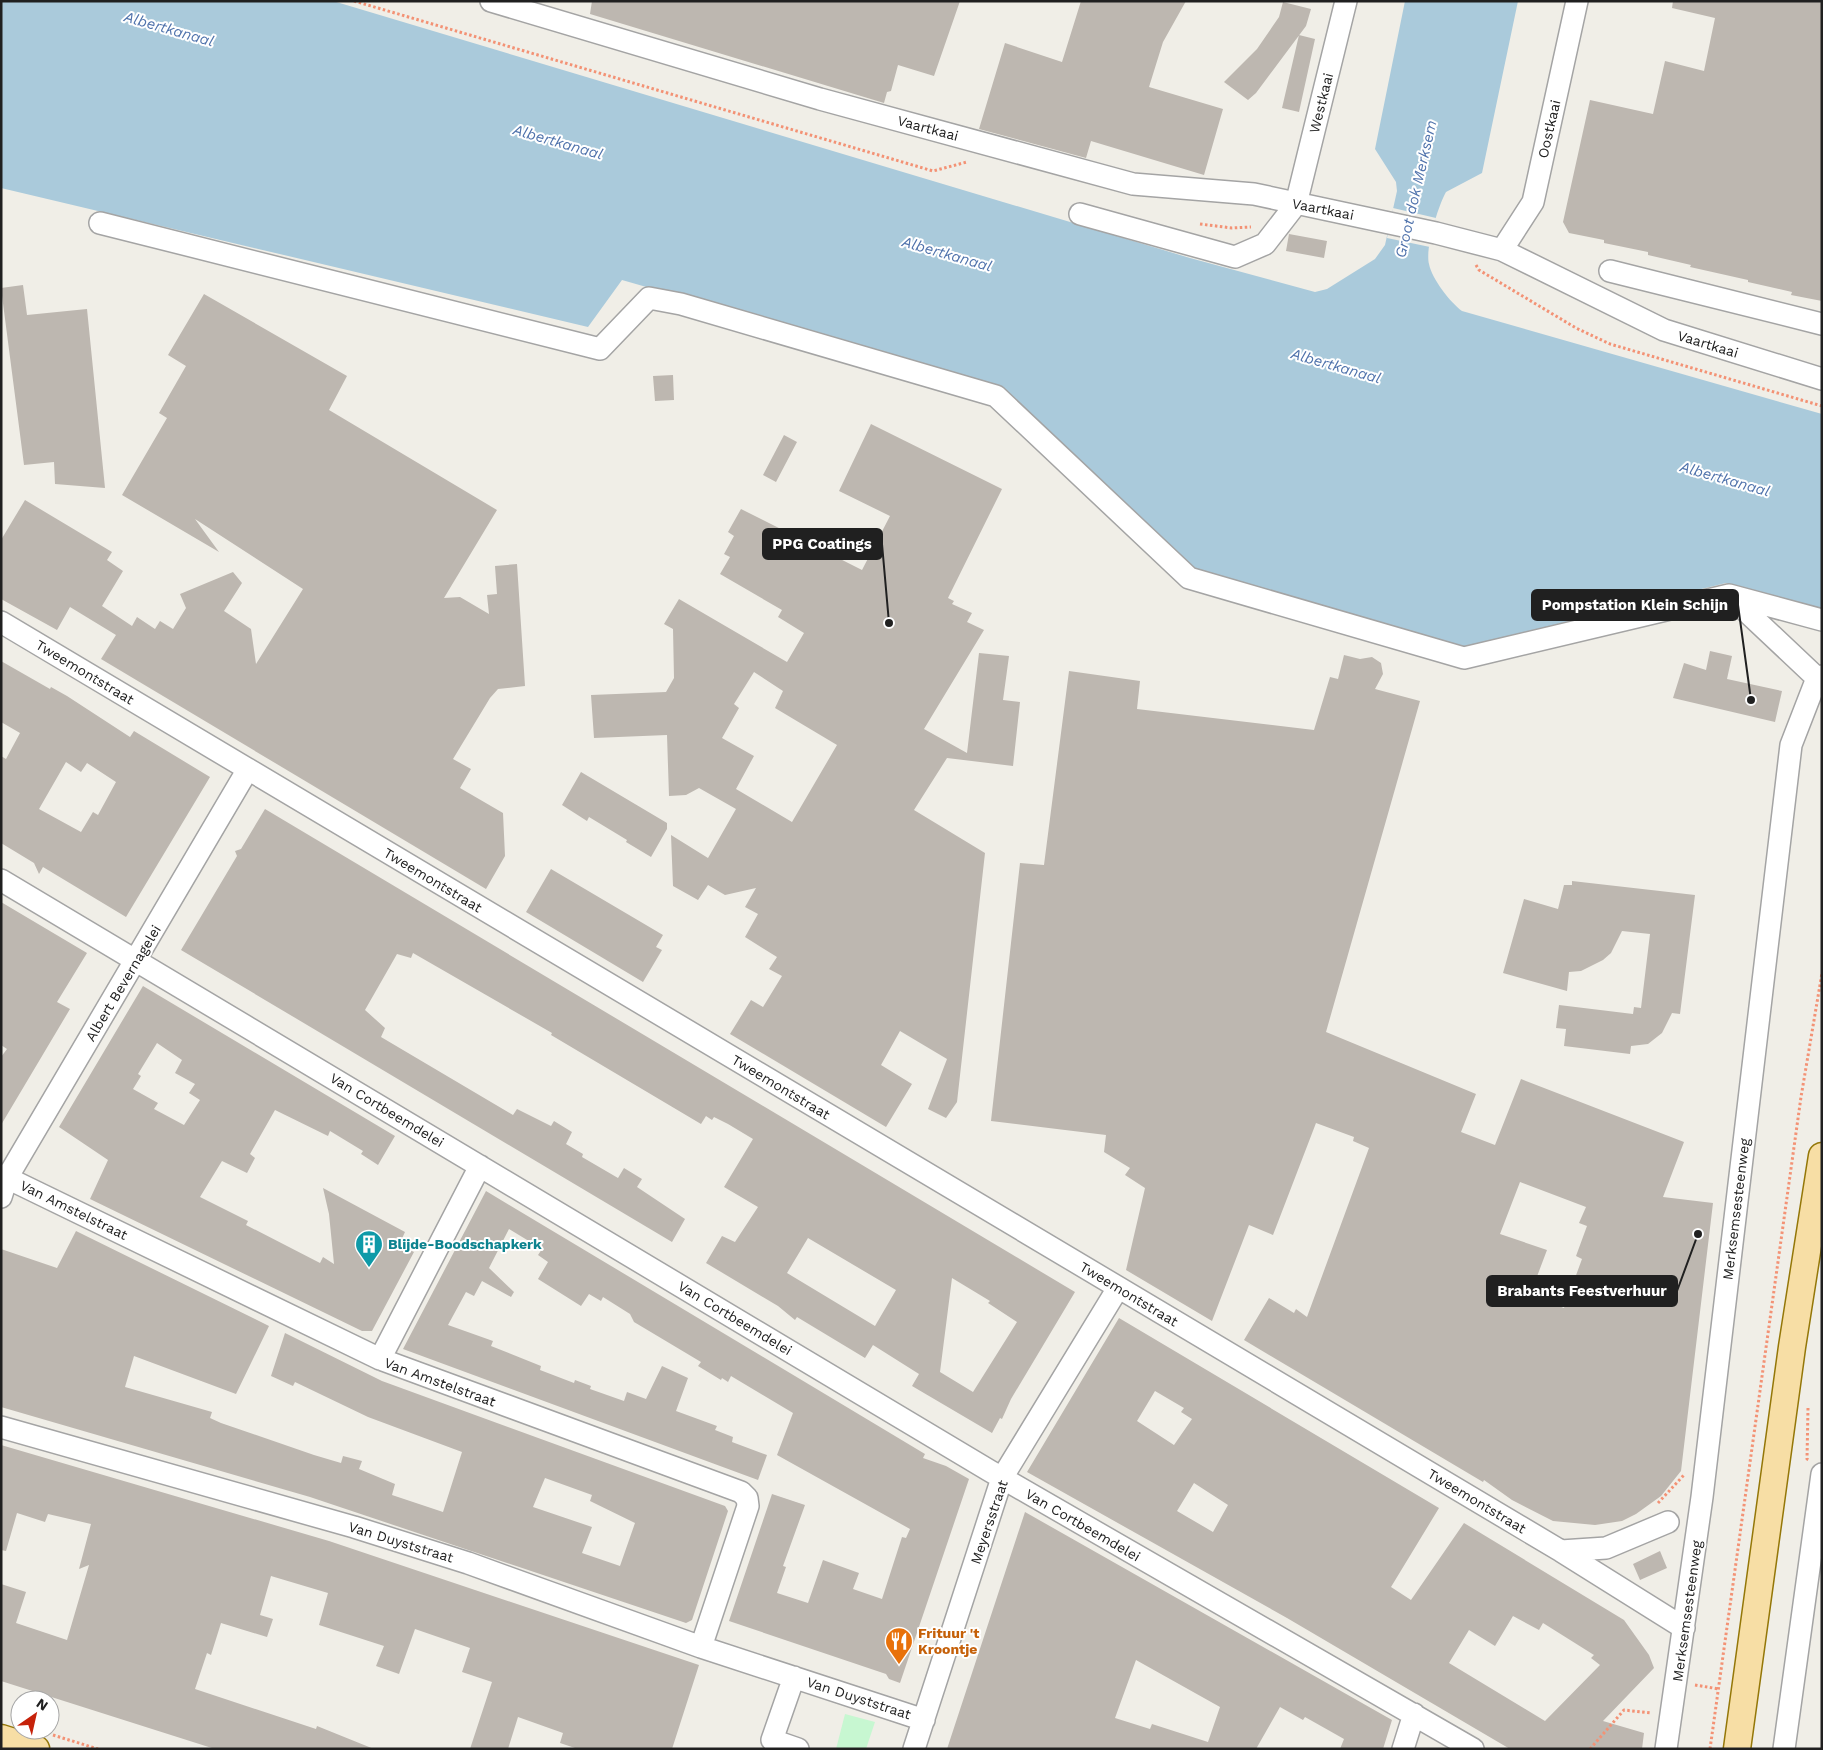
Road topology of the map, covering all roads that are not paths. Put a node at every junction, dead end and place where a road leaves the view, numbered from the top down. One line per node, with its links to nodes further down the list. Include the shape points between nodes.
1 (491, 1): 4 (street, Vaartkaai, via 820,99 1133,184 1254,194)
2 (1346, 1): 4 (street, Westkaai)
3 (1578, 1): 7 (street, Oostkaai, via 1533,202)
4 (1296, 204): 5 (street, via 1265,244 1235,257); 7 (street, Vaartkaai, via 1436,232)
5 (1080, 214)
6 (100, 223): 11 (street, via 600,349 649,298 681,304 996,396 1189,578 1464,658)
7 (1502, 250): 10 (street, Vaartkaai, via 1664,330)
8 (1610, 271): 9 (street)
9 (1822, 324)
10 (1821, 378)
11 (1729, 595): 12 (street); 14 (street)
12 (1822, 620)
13 (1, 622): 15 (street, Tweemontstraat)
14 (1819, 677): 28 (street, Merksemsesteenweg, via 1791,745)
15 (248, 769): 17 (street, Albert Bevernagelei); 21 (street, Tweemontstraat)
16 (1, 880): 17 (street, Van Cortbeemdelei)
17 (136, 961): 19 (street, Van Cortbeemdelei); 20 (street, Albert Bevernagelei)
18 (1822, 1156): 40 (main road)
19 (480, 1166): 22 (street); 25 (street, Van Cortbeemdelei)
20 (3, 1183): 22 (street, Van Amstelstraat)
21 (1118, 1288): 25 (street, Meyersstraat); 27 (street, Tweemontstraat)
22 (380, 1359): 29 (street, Van Amstelstraat, via 741,1492 747,1498 748,1506)
23 (1, 1427): 29 (street, Van Duyststraat, via 468,1563)
24 (1814, 1466): 41 (street)
25 (1002, 1478): 31 (street, Van Cortbeemdelei); 32 (street, Meyersstraat)
26 (1668, 1522): 27 (street, via 1606,1548)
27 (1561, 1551): 28 (street, Tweemontstraat)
28 (1684, 1628): 39 (street, Merksemsesteenweg)
29 (701, 1647): 30 (street, Van Duyststraat)
30 (794, 1676): 32 (street, Van Duyststraat); 35 (street, Van Duyststraat, via 772,1740)
31 (1414, 1714): 37 (street); 38 (street, Van Cortbeemdelei)
32 (924, 1720): 36 (street, Meyersstraat)
33 (1, 1738): 34 (main road)
34 (41, 1741)
35 (798, 1749)
36 (914, 1749)
37 (1402, 1749)
38 (1473, 1749)
39 (1666, 1749)
40 (1737, 1749)
41 (1784, 1749)

